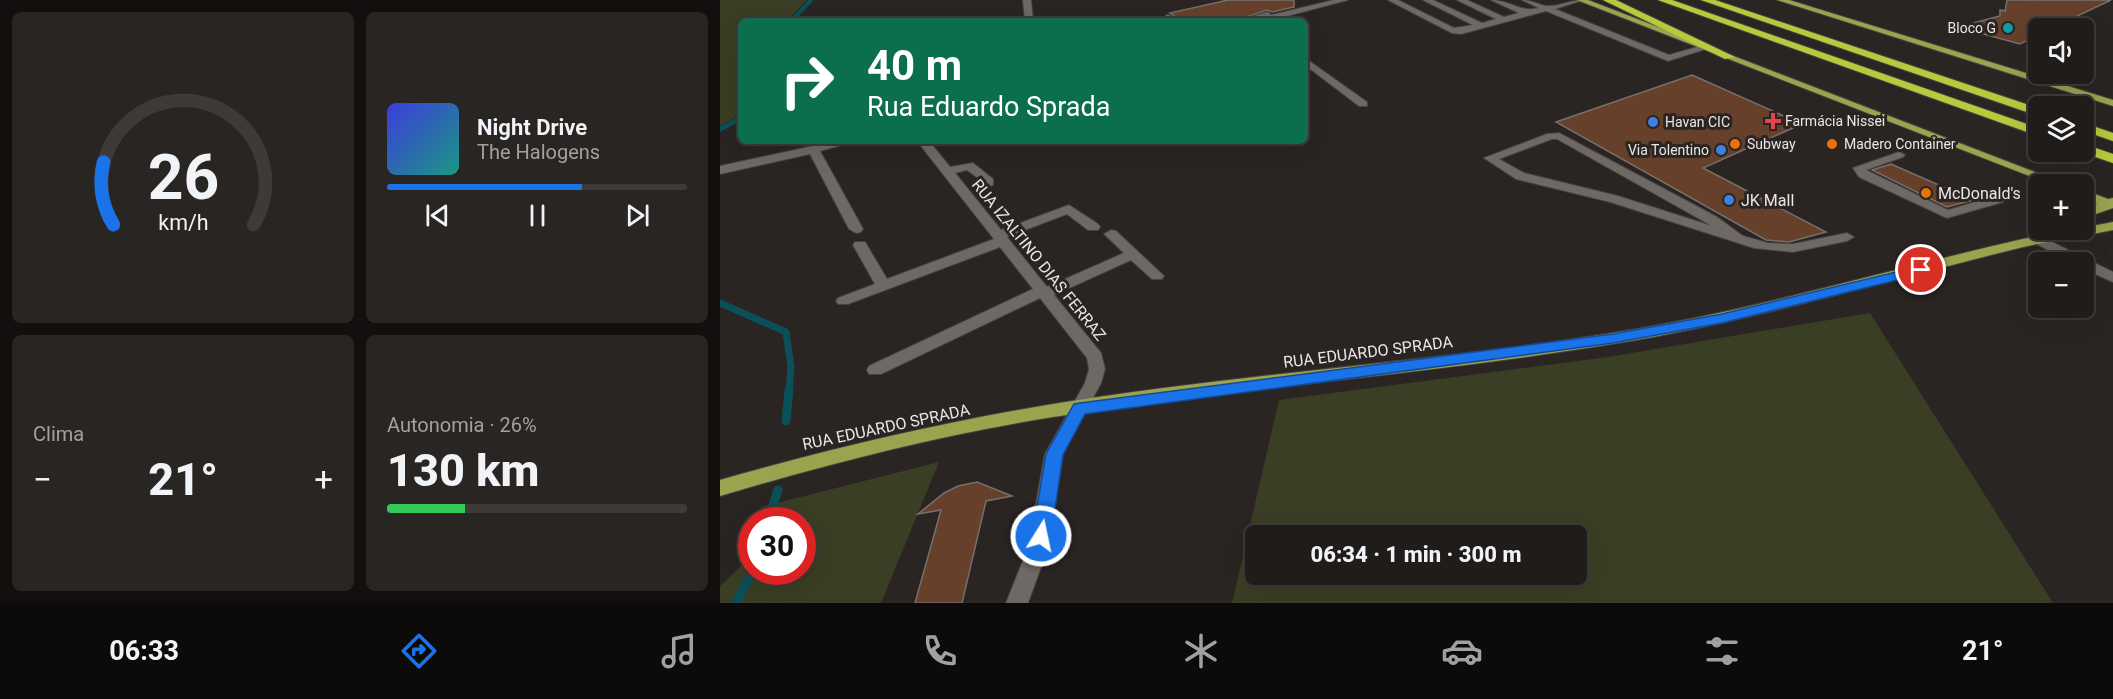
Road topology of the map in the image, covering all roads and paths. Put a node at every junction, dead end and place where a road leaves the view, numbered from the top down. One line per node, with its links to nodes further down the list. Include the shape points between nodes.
1 (1027, 0): 16 (street)
2 (1326, 0): 17 (street)
3 (1344, 0): 18 (street)
4 (1392, 0): 20 (street, via 1452,30)
5 (1427, 0): 20 (street)
6 (1461, 0): 19 (street)
7 (1495, 0): 15 (street)
8 (1526, 0): 14 (street)
9 (1580, 0): 14 (street); 21 (main road)
10 (1608, 0): 22 (highway)
11 (1663, 0): 29 (highway)
12 (1706, 0): 28 (highway)
13 (1781, 0): 24 (main road)
14 (1547, 8): 15 (street); 21 (street, via 1668,58)
15 (1527, 14): 19 (street)
16 (1029, 18)
17 (1253, 18)
18 (1270, 18)
19 (1504, 20): 20 (street)
20 (1481, 26)
21 (1704, 48): 22 (main road)
22 (1729, 57): 40 (main road)
23 (1308, 63): 26 (street)
24 (2020, 76): 25 (main road); 27 (main road)
25 (2113, 103)
26 (1363, 104)
27 (2113, 108)
28 (2028, 109)
29 (2028, 128)
30 (2094, 130): 31 (highway)
31 (2113, 137)
32 (836, 144): 34 (street)
33 (925, 144): 39 (street, RUA IZALTINO DIAS FERRAZ)
34 (813, 149): 38 (street); 51 (street)
35 (2094, 152): 37 (highway)
36 (1899, 155): 45 (street, via 1859,168 1863,174 1947,214)
37 (2113, 159)
38 (720, 170)
39 (946, 172): 43 (street, via 969,166); 54 (street, RUA IZALTINO DIAS FERRAZ)
40 (2029, 172): 41 (main road); 42 (main road)
41 (2032, 174)
42 (2034, 174)
43 (989, 182)
44 (2094, 197): 46 (main road)
45 (1999, 199)
46 (2111, 203): 47 (main road)
47 (2094, 210)
48 (2113, 226): 50 (main road, RUA EDUARDO SPRADA)
49 (1093, 227): 54 (street, via 1069,209)
50 (2094, 228)
51 (856, 229)
52 (1112, 234): 60 (street)
53 (1847, 237): 55 (street, via 1778,250)
54 (999, 239): 64 (street); 65 (street, RUA IZALTINO DIAS FERRAZ)
55 (1738, 240): 55 (street, via 1712,220 1559,136 1551,135 1490,158 1520,176 1614,199)
56 (2030, 240): 68 (main road, RUA EDUARDO SPRADA, via 1820,295 1661,331)
57 (2051, 240): 59 (street)
58 (860, 245): 64 (street)
59 (2066, 252)
60 (1133, 254): 62 (street); 65 (street)
61 (2094, 269): 63 (street)
62 (1157, 276)
63 (2113, 278)
64 (883, 286): 66 (street)
65 (1042, 292): 67 (street); 68 (street, RUA IZALTINO DIAS FERRAZ, via 1095,357 1097,369)
66 (843, 301)
67 (875, 370)
68 (1080, 409): 69 (main road, RUA EDUARDO SPRADA, via 870,447); 70 (street, RUA IZALTINO DIAS FERRAZ, via 1054,454 1038,548)
69 (720, 488)
70 (1017, 603)

